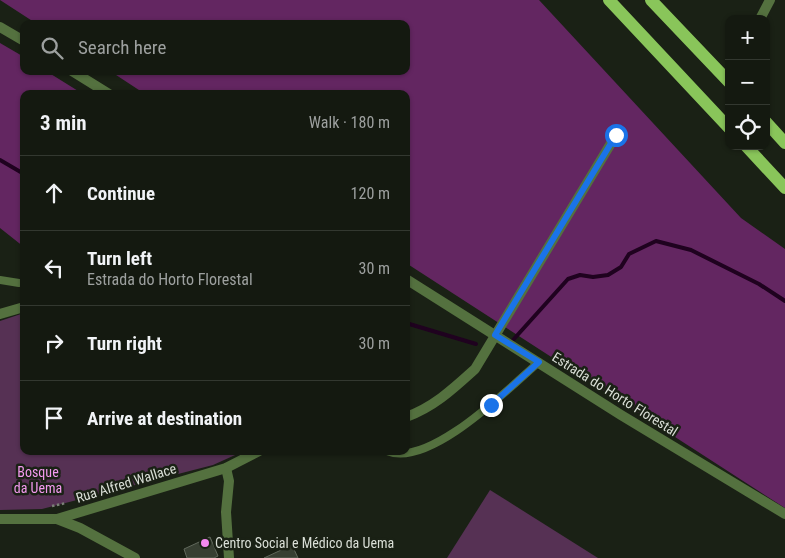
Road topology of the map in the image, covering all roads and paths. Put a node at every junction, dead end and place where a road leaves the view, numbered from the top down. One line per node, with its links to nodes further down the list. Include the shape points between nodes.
1 (609, 0): 10 (main road)
2 (652, 0): 8 (main road)
3 (770, 0): 4 (street)
4 (762, 15)
5 (0, 27): 6 (street)
6 (20, 39)
7 (78, 75): 9 (street)
8 (725, 76)
9 (103, 90)
10 (725, 124)
11 (770, 126): 13 (main road)
12 (616, 135): 21 (street)
13 (785, 143)
14 (750, 150): 15 (main road)
15 (785, 188)
16 (0, 280): 18 (lane)
17 (410, 282): 21 (street, Estrada do Horto Florestal)
18 (19, 283)
19 (20, 308): 20 (street)
20 (0, 314)
21 (495, 335): 22 (street, Estrada do Horto Florestal); 23 (street, via 469,375 449,393)
22 (539, 362): 24 (lane, via 454,434); 27 (street, Estrada do Horto Florestal)
23 (410, 416)
24 (410, 452)
25 (251, 455): 26 (street, Rua Alfred Wallace)
26 (226, 468): 29 (street, Rua Alfred Wallace); 31 (street)
27 (785, 514)
28 (0, 519): 29 (street)
29 (57, 519): 30 (street)
30 (135, 558)
31 (229, 558)

